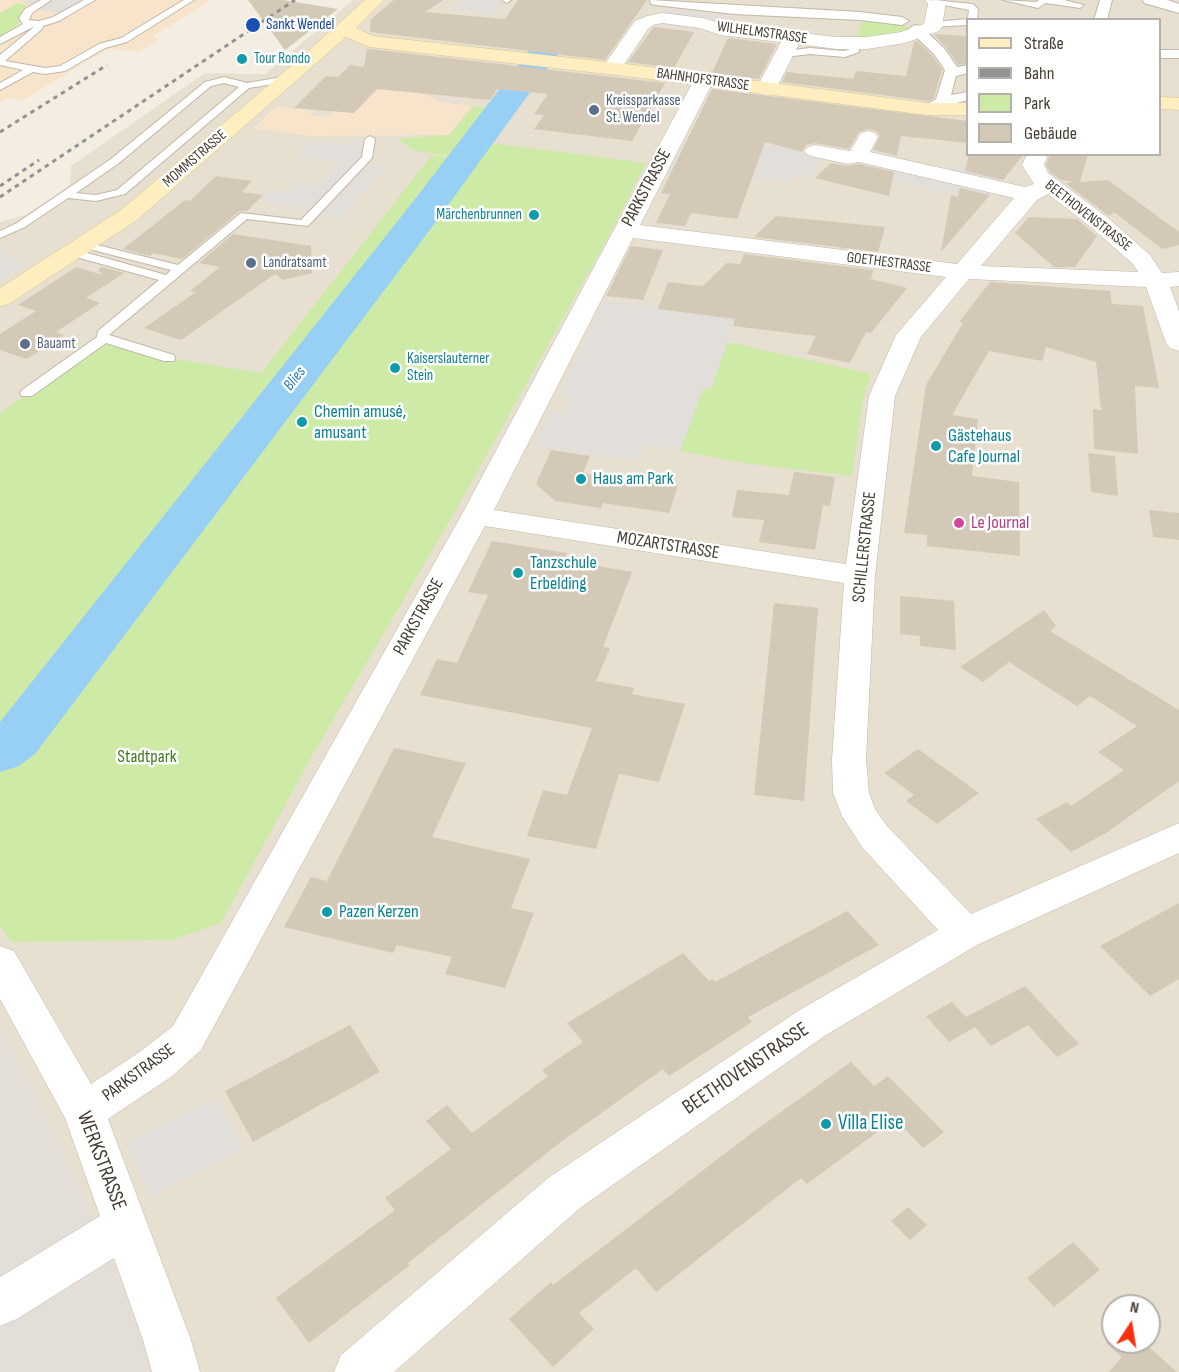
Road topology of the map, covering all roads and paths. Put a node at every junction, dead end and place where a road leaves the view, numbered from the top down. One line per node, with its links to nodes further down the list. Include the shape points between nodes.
1 (47, 0): 19 (lane, via 28,11 24,18)
2 (91, 0): 19 (lane, via 56,20)
3 (190, 0): 30 (lane, via 124,40 102,46 62,69)
4 (375, 0): 20 (main road, MOMMSTRASSE)
5 (854, 0): 15 (street, via 862,9)
6 (936, 0): 11 (lane); 21 (street)
7 (975, 0): 11 (lane)
8 (1006, 0): 9 (lane, via 1038,5)
9 (1044, 0): 12 (lane)
10 (1158, 1): 13 (street)
11 (962, 4): 16 (lane, via 974,9)
12 (1096, 8)
13 (1179, 9)
14 (653, 11): 15 (street); 23 (street, WILHELMSTRASSE); 29 (street)
15 (860, 16): 17 (street); 24 (street)
16 (972, 18)
17 (902, 21)
18 (966, 22): 21 (lane, WILHELMSTRASSE)
19 (35, 25): 22 (lane); 28 (lane)
20 (344, 29): 25 (main road, BAHNHOFSTRASSE, via 369,41); 32 (main road, MOMMSTRASSE)
21 (923, 29): 24 (street, WILHELMSTRASSE); 31 (street)
22 (0, 41)
23 (789, 46): 24 (street, WILHELMSTRASSE); 36 (street)
24 (854, 47)
25 (465, 51): 29 (main road, BAHNHOFSTRASSE); 44 (main road, BAHNHOFSTRASSE, via 349,48 328,58 291,88)
26 (1161, 54): 27 (street)
27 (1179, 54)
28 (0, 61): 30 (lane)
29 (612, 68): 33 (main road, BAHNHOFSTRASSE)
30 (31, 69): 35 (lane)
31 (960, 70): 40 (street)
32 (288, 79): 34 (lane); 44 (main road, MOMMSTRASSE)
33 (704, 80): 36 (main road, BAHNHOFSTRASSE); 51 (street, PARKSTRASSE)
34 (246, 86): 49 (lane, via 121,192 96,198); 49 (lane, via 224,80 204,86 144,139)
35 (0, 87)
36 (766, 89): 40 (main road, BAHNHOFSTRASSE)
37 (966, 97): 40 (street)
38 (1161, 103): 39 (main road)
39 (1179, 104)
40 (936, 107): 41 (street, BAHNHOFSTRASSE)
41 (966, 111)
42 (1161, 111): 43 (main road)
43 (1179, 111)
44 (244, 116): 53 (main road, MOMMSTRASSE, via 129,215)
45 (370, 139): 54 (lane, via 367,158 304,224 244,215)
46 (815, 151): 50 (street, via 848,158 863,146)
47 (1037, 156): 48 (street, BEETHOVENSTRASSE, via 1034,171)
48 (1052, 187): 50 (street); 57 (street, BEETHOVENSTRASSE)
49 (68, 195): 52 (lane)
50 (1029, 195): 55 (street, SCHILLERSTRASSE)
51 (626, 230): 55 (street, GOETHESTRASSE); 63 (street, PARKSTRASSE)
52 (0, 234)
53 (79, 249): 54 (lane); 56 (lane); 58 (main road, MOMMSTRASSE)
54 (180, 269): 56 (lane)
55 (964, 272): 57 (street, GOETHESTRASSE); 64 (street, SCHILLERSTRASSE, via 909,335 882,396)
56 (169, 279): 59 (lane, via 102,334)
57 (1167, 280): 60 (street, BEETHOVENSTRASSE)
58 (0, 299)
59 (104, 338): 61 (lane); 62 (lane)
60 (1179, 343)
61 (169, 358)
62 (27, 393)
63 (476, 516): 64 (street, MOZARTSTRASSE); 68 (street, PARKSTRASSE, via 187,1038 156,1064)
64 (860, 576): 66 (street, SCHILLERSTRASSE, via 849,759 851,793 860,816 875,837)
65 (1179, 837): 66 (street, BEETHOVENSTRASSE)
66 (965, 933): 72 (street, BEETHOVENSTRASSE, via 812,1023 564,1193)
67 (0, 962): 68 (street, WERKSTRASSE)
68 (84, 1112): 69 (street, WERKSTRASSE)
69 (126, 1225): 70 (street); 71 (street, WERKSTRASSE)
70 (0, 1303)
71 (176, 1372)
72 (358, 1372)

